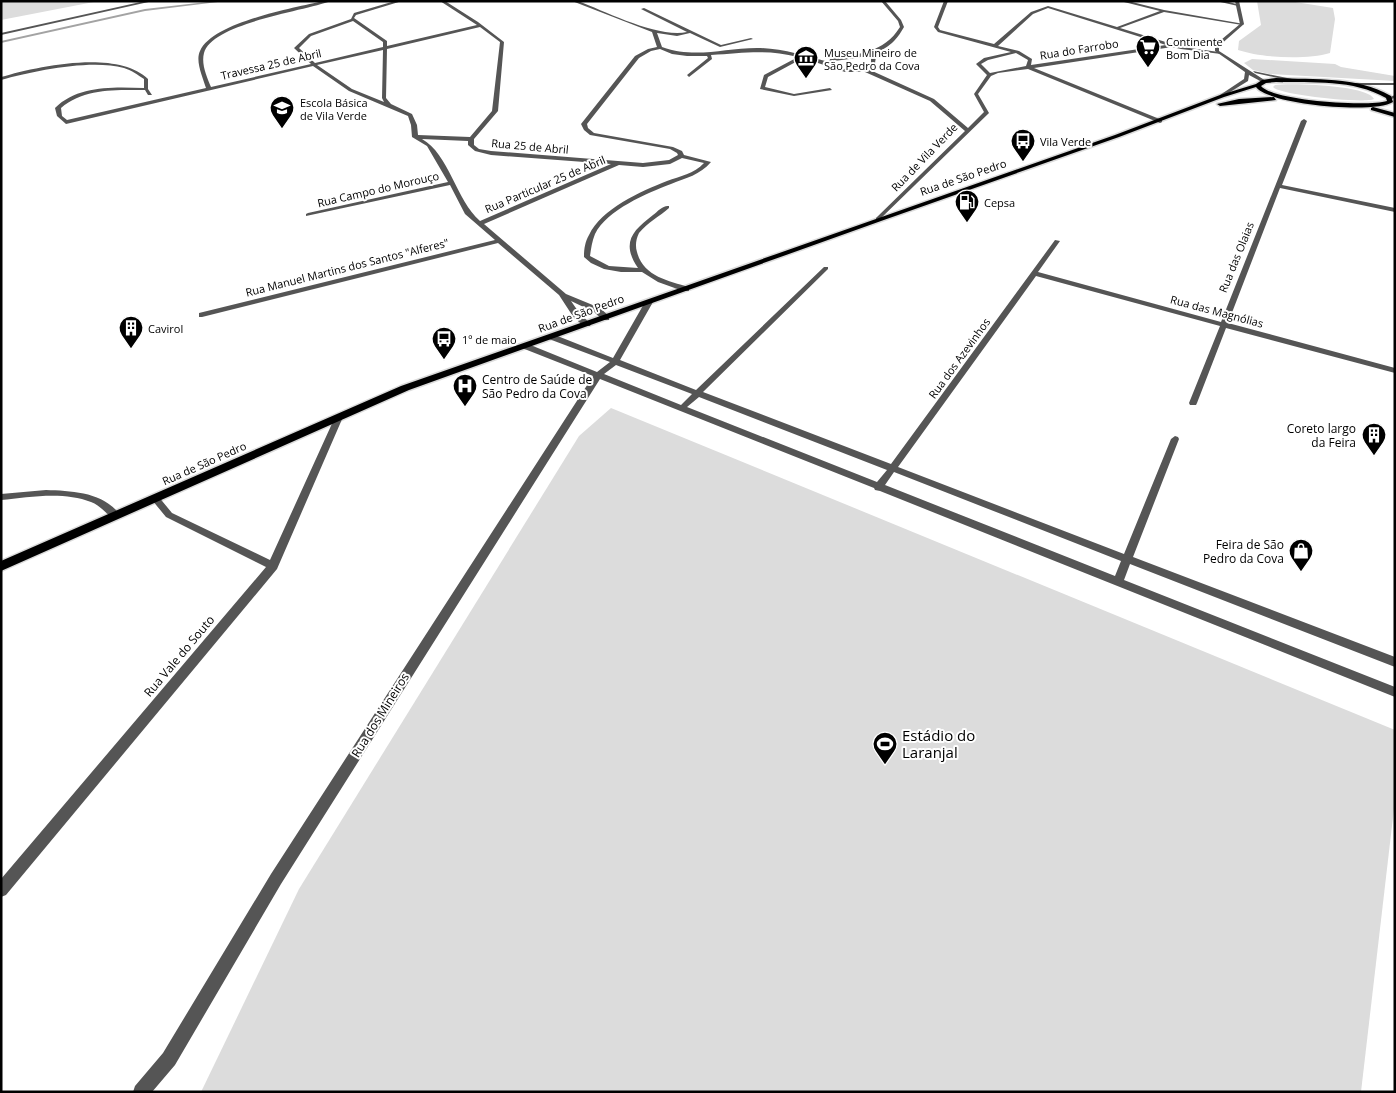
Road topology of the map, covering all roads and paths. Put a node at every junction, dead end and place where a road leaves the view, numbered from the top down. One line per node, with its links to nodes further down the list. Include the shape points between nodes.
1 (151, 1): 19 (street)
2 (329, 1): 46 (street, via 241,24 209,42 202,51)
3 (400, 1): 13 (street, via 356,14)
4 (442, 1): 15 (street, Rua 25 de Abril)
5 (574, 1): 17 (street)
6 (884, 1): 25 (street, via 902,27 890,42)
7 (946, 1): 23 (street, via 936,26 939,31)
8 (1122, 1): 12 (street)
9 (1218, 1): 10 (street)
10 (1238, 3): 14 (street)
11 (643, 9): 18 (street)
12 (1164, 11): 14 (street); 16 (street)
13 (354, 19): 24 (street, via 385,42); 33 (street, via 310,35 296,48)
14 (1242, 24): 27 (street, via 1217,46)
15 (480, 26): 24 (street, Travessa 25 de Abril); 61 (street, Rua 25 de Abril, via 502,42 495,110)
16 (1119, 27): 21 (street); 23 (street, via 1048,7 1032,13)
17 (653, 31): 18 (street, via 677,35); 22 (street)
18 (691, 32): 20 (street, via 720,46); 22 (street)
19 (1, 34)
20 (751, 39)
21 (1172, 45): 27 (street); 35 (street, Rua do Farrobo)
22 (659, 46): 28 (street, via 679,55); 62 (street, via 636,57 584,124 592,134 671,148)
23 (995, 46): 26 (street)
24 (386, 48): 33 (street, Travessa 25 de Abril); 52 (street, via 384,98)
25 (878, 50): 30 (street); 31 (street)
26 (1017, 52): 35 (street, via 1030,60); 38 (street, via 978,64)
27 (1219, 53): 34 (street)
28 (709, 55): 29 (street, via 771,50); 39 (street, via 710,58)
29 (801, 57): 32 (street); 47 (street, via 766,76 762,88 794,95)
30 (852, 57): 31 (street); 32 (street, via 832,60)
31 (872, 62): 36 (street, via 873,67)
32 (830, 64): 36 (street, via 841,70)
33 (313, 65): 46 (street, Travessa 25 de Abril); 52 (street, via 350,90)
34 (1236, 66): 37 (street); 41 (street)
35 (1028, 67): 38 (street, Rua do Farrobo); 57 (street)
36 (865, 70): 59 (street, Rua de Vila Verde, via 932,100)
37 (1246, 72): 42 (street); 48 (street, via 1246,80)
38 (989, 75): 59 (street, via 976,94 987,112)
39 (689, 76)
40 (1, 79): 45 (street, via 65,67 122,65 146,79)
41 (1298, 81): 42 (main road, Rua de São Pedro); 43 (main road, Rua de São Pedro)
42 (1261, 83): 48 (main road, Rua de São Pedro); 49 (main road, via 1261,90 1266,93)
43 (1348, 84): 44 (street); 50 (main road, Rua de São Pedro, via 1374,90)
44 (1395, 84)
45 (146, 89): 51 (street); 51 (street, Travessa 25 de Abril, via 103,90 65,100 58,108 60,116 66,122)
46 (209, 89): 51 (street, Travessa 25 de Abril)
47 (830, 89)
48 (1222, 96): 55 (main road, Rua de São Pedro)
49 (1287, 98): 53 (main road); 55 (main road, Rua de São Pedro, via 1239,101)
50 (1391, 100): 53 (main road); 54 (main road)
51 (156, 101)
52 (389, 106): 60 (street, via 410,115)
53 (1361, 106): 56 (main road)
54 (1395, 108)
55 (1181, 114): 57 (main road, Rua de São Pedro)
56 (1395, 115)
57 (1160, 121): 69 (main road, Rua de São Pedro)
58 (1304, 122): 65 (street, Rua das Olaias)
59 (967, 130): 69 (street, Rua de Vila Verde)
60 (415, 137): 61 (street); 64 (street, via 428,145)
61 (471, 139): 63 (street, Rua 25 de Abril, via 471,145 477,150 491,153)
62 (681, 156): 63 (street, Rua 25 de Abril, via 678,160 660,164); 74 (street, via 708,162 701,170 648,191 616,210 596,228 588,243 587,257 597,265 627,271)
63 (620, 163): 70 (street, Rua Particular 25 de Abril)
64 (452, 183): 68 (street, Rua Campo do Morouço); 70 (street, via 467,214)
65 (1278, 186): 67 (street); 82 (street, Rua das Olaias)
66 (667, 206): 74 (street, via 637,233 632,244 634,259)
67 (1395, 210)
68 (308, 215)
69 (878, 219): 76 (main road, Rua de São Pedro)
70 (478, 224): 71 (street)
71 (498, 241): 77 (street); 79 (street, Rua Manuel Martins dos Santos "Alferes")
72 (1057, 242): 75 (street, Rua dos Azevinhos)
73 (826, 268): 88 (street)
74 (642, 270): 76 (street, via 651,277)
75 (1034, 274): 82 (street, Rua das Magnólias); 93 (street, Rua dos Azevinhos)
76 (686, 289): 78 (main road, Rua de São Pedro)
77 (562, 294): 80 (street, via 597,310); 81 (street, via 577,316)
78 (649, 302): 80 (main road, Rua de São Pedro); 85 (street)
79 (202, 315)
80 (606, 318): 81 (main road, Rua de São Pedro)
81 (587, 324): 83 (main road, Rua de São Pedro)
82 (1223, 325): 86 (street, Rua das Magnólias); 89 (street, Rua das Olaias)
83 (552, 337): 84 (main road, Rua de São Pedro); 85 (street)
84 (526, 346): 87 (street); 91 (main road, Rua de São Pedro, via 405,388)
85 (615, 362): 87 (street); 88 (street)
86 (1395, 371)
87 (598, 375): 90 (street); 105 (street, Rua dos Mineiros, via 281,871 169,1059)
88 (696, 394): 90 (street); 93 (street)
89 (1193, 402)
90 (681, 409): 94 (street)
91 (339, 417): 96 (main road, Rua de São Pedro); 100 (street, Rua Vale do Souto)
92 (1175, 439): 98 (street)
93 (892, 469): 94 (street, Rua dos Azevinhos); 98 (street)
94 (878, 488): 101 (street)
95 (1, 497): 97 (street, via 48,493 96,499)
96 (154, 498): 97 (main road, Rua de São Pedro); 100 (street, via 169,515)
97 (116, 516): 99 (main road, Rua de São Pedro)
98 (1127, 560): 101 (street); 102 (street)
99 (1, 566)
100 (273, 566): 104 (street, Rua Vale do Souto)
101 (1118, 582): 103 (street)
102 (1395, 662)
103 (1395, 692)
104 (1, 890)
105 (141, 1092)

